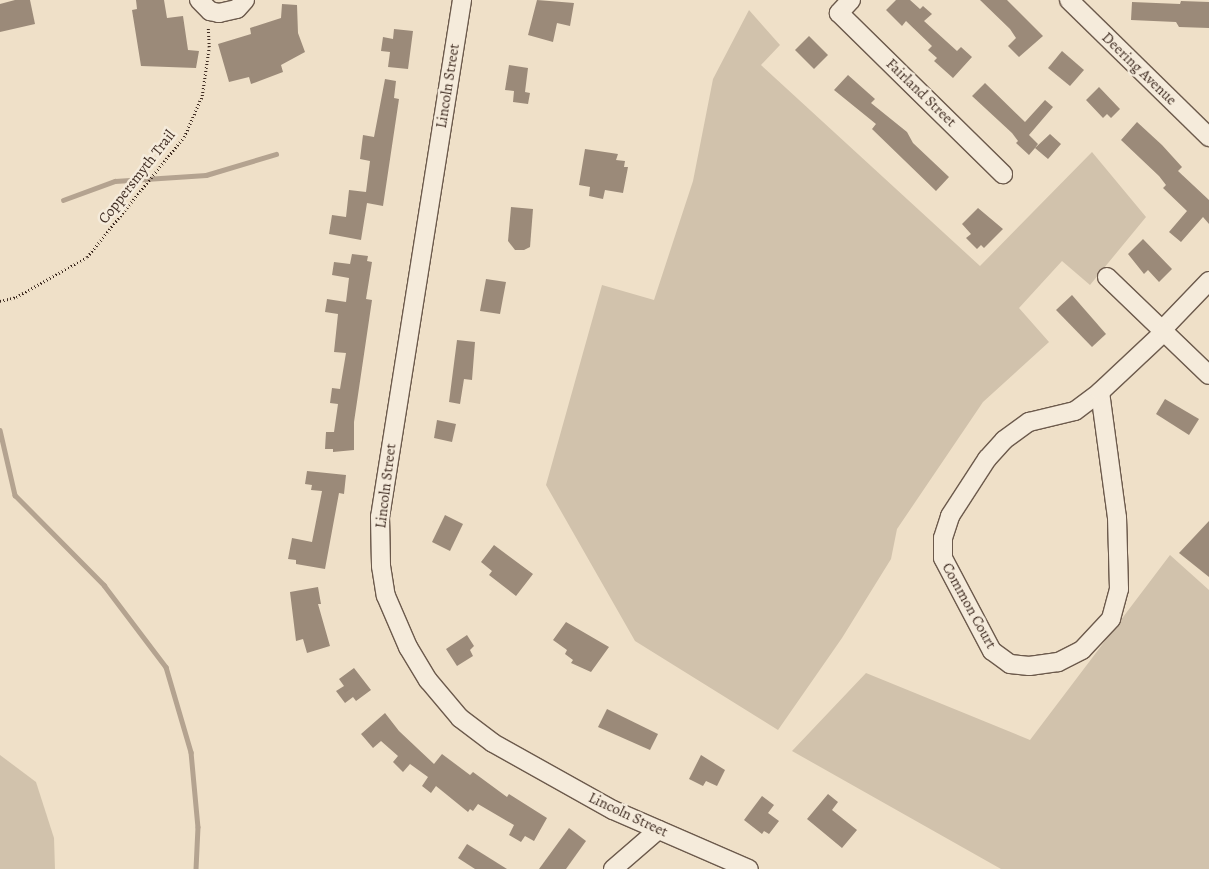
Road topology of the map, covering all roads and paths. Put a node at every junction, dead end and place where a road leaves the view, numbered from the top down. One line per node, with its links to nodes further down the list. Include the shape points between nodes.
1 (245, 0): 5 (street, via 228,13)
2 (462, 0): 14 (street, Lincoln Street, via 380,517 386,596 408,647 432,687 460,718 513,756 613,810)
3 (851, 0): 7 (street, Fairland Street, via 839,13)
4 (1069, 0): 6 (street, Deering Avenue)
5 (205, 5): 10 (path, Coppersmyth Trail, via 210,47 202,96 184,137 87,256 16,297)
6 (1208, 136)
7 (1003, 174)
8 (1107, 277): 11 (street)
9 (1209, 281): 11 (street, Common Court)
10 (0, 301)
11 (1163, 331): 12 (street); 13 (street, Common Court)
12 (1209, 375)
13 (1100, 392): 13 (street, Common Court, via 1074,411 1029,422 1004,440 987,459 950,516 945,531 943,558 955,586 992,651 1010,664 1029,666 1058,662 1082,650 1111,619 1119,589 1117,517)
14 (658, 830): 15 (street); 16 (street, Lincoln Street)
15 (612, 869)
16 (749, 869)

